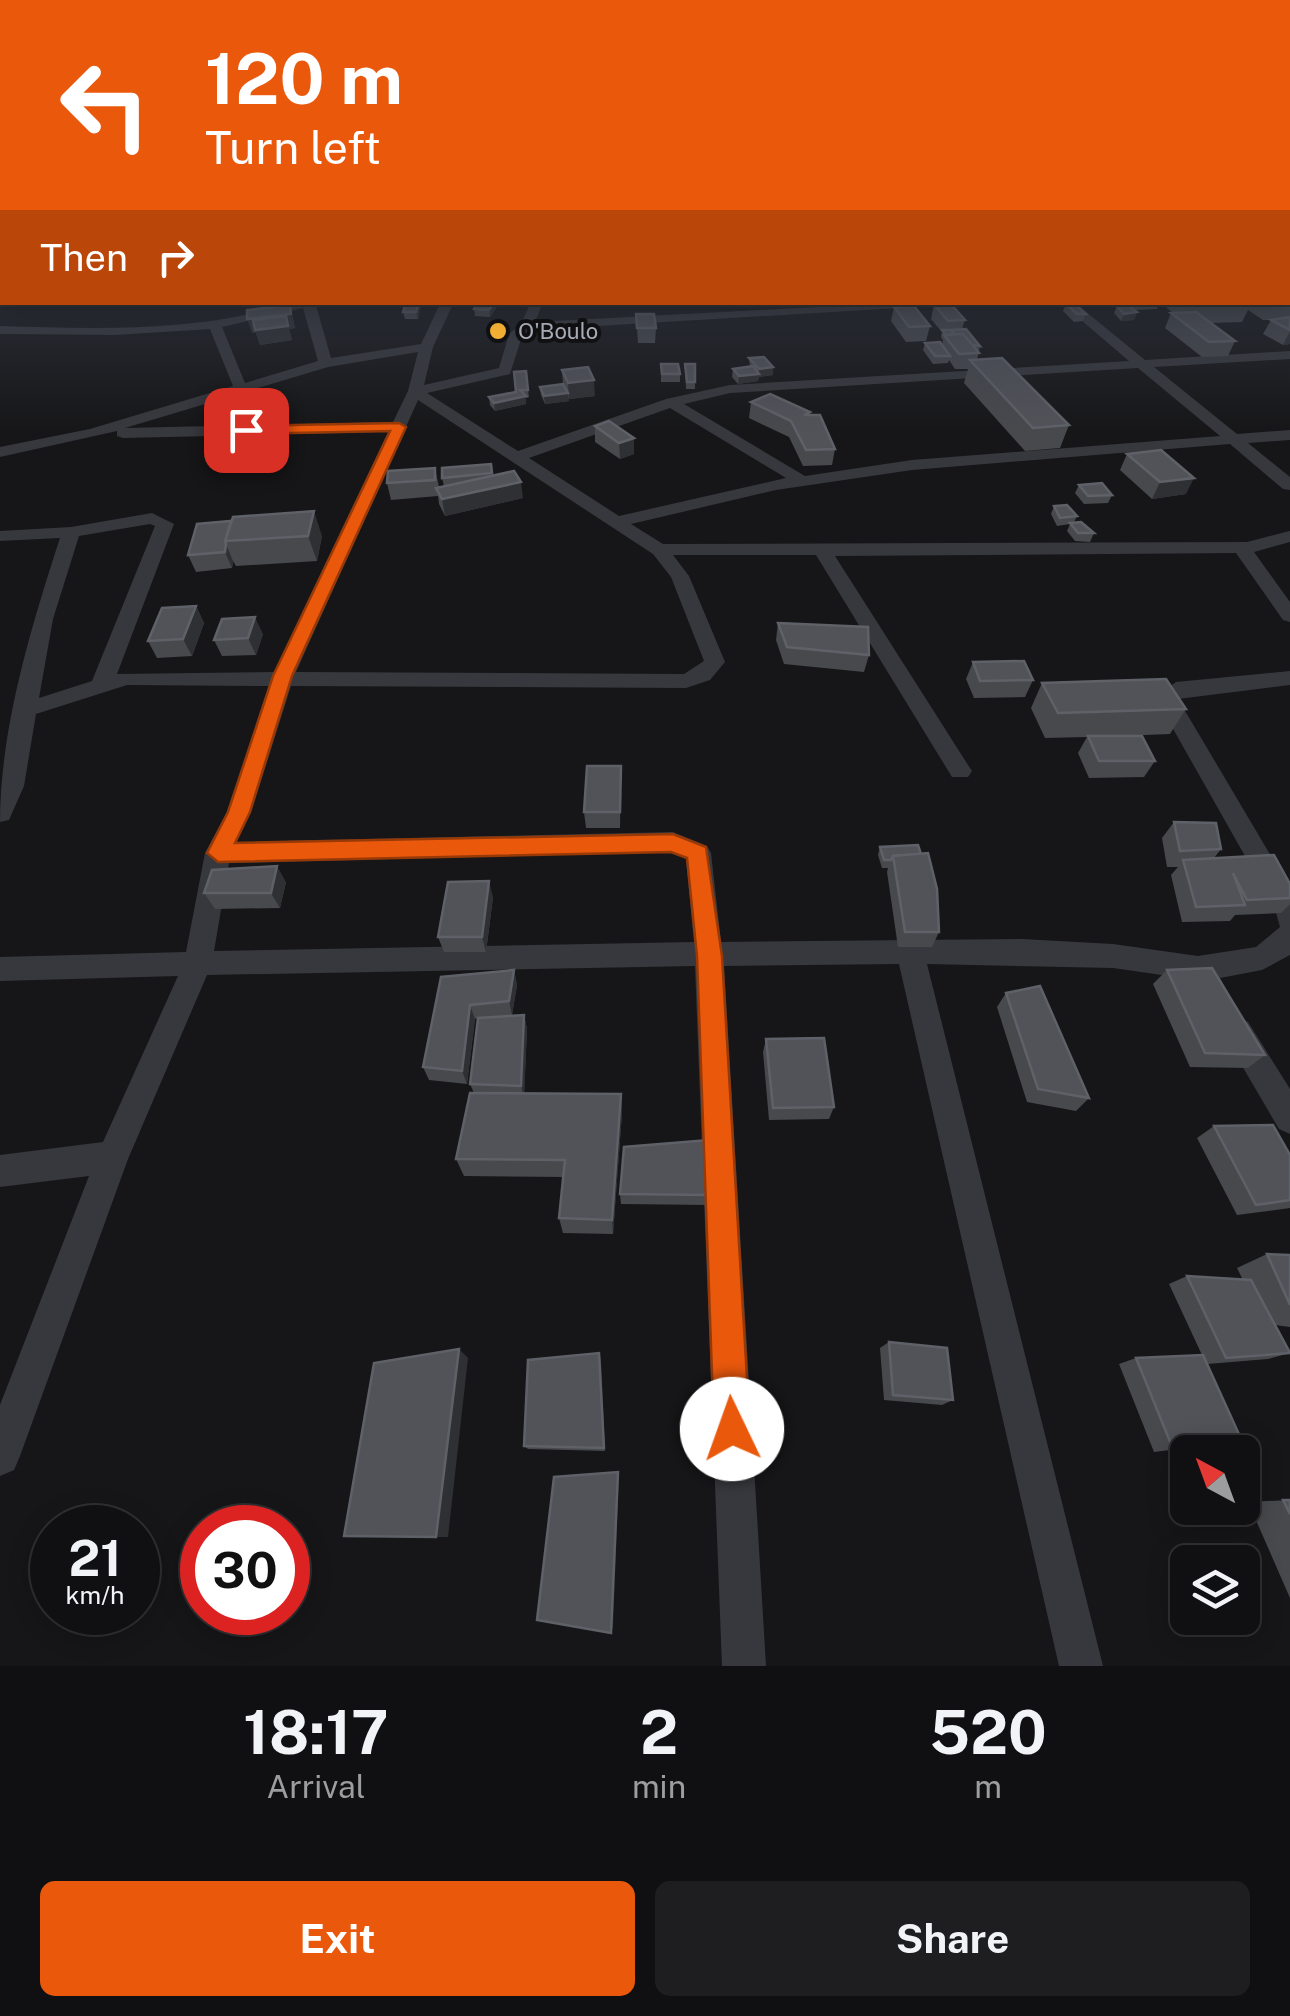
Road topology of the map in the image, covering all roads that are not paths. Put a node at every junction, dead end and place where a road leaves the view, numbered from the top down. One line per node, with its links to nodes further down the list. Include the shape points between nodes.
1 (299, 305): 8 (street)
2 (310, 305): 13 (street)
3 (447, 305): 11 (street)
4 (536, 305): 9 (street)
5 (879, 305): 7 (street)
6 (1070, 305): 14 (street)
7 (841, 306): 9 (street)
8 (214, 322): 10 (street, via 79,333); 15 (street)
9 (527, 326): 16 (street, via 516,334 505,372)
10 (0, 330)
11 (426, 347): 13 (street); 16 (street)
12 (1290, 356): 14 (street)
13 (326, 363): 15 (street)
14 (1140, 364): 17 (street, via 795,382); 21 (street)
15 (240, 387): 19 (street)
16 (416, 391): 18 (street); 23 (street)
17 (671, 402): 23 (street); 24 (street)
18 (399, 427): 19 (street); 34 (street)
19 (93, 434): 22 (street)
20 (1290, 435): 21 (street)
21 (1233, 439): 24 (street, via 912,464); 25 (street)
22 (0, 452)
23 (513, 458): 26 (street)
24 (802, 481): 26 (street)
25 (1290, 486)
26 (616, 522): 31 (street)
27 (70, 532): 28 (street); 36 (street, via 152,518 165,524); 37 (street)
28 (0, 536)
29 (1290, 536): 32 (street)
30 (821, 548): 31 (street); 32 (street, via 927,554 1188,544); 38 (street)
31 (658, 550): 34 (street, via 680,576 715,662 686,681)
32 (1244, 552): 33 (street)
33 (1290, 616)
34 (282, 676): 36 (street); 41 (street, via 239,812)
35 (1290, 678): 42 (street, via 1176,689 1166,697)
36 (102, 684): 37 (street)
37 (25, 710): 39 (street)
38 (960, 771)
39 (6, 786): 40 (street)
40 (0, 813)
41 (218, 853): 45 (street, via 673,842 698,853); 46 (street)
42 (1290, 919)
43 (1290, 935): 47 (street, via 1260,959)
44 (912, 954): 45 (street); 47 (street, via 1022,951); 54 (street)
45 (709, 956): 46 (street); 53 (street)
46 (198, 962): 48 (street); 50 (street)
47 (1198, 968): 49 (street)
48 (0, 969)
49 (1290, 1118)
50 (113, 1157): 51 (street); 52 (street)
51 (0, 1171)
52 (0, 1456)
53 (744, 1666)
54 (1081, 1666)

